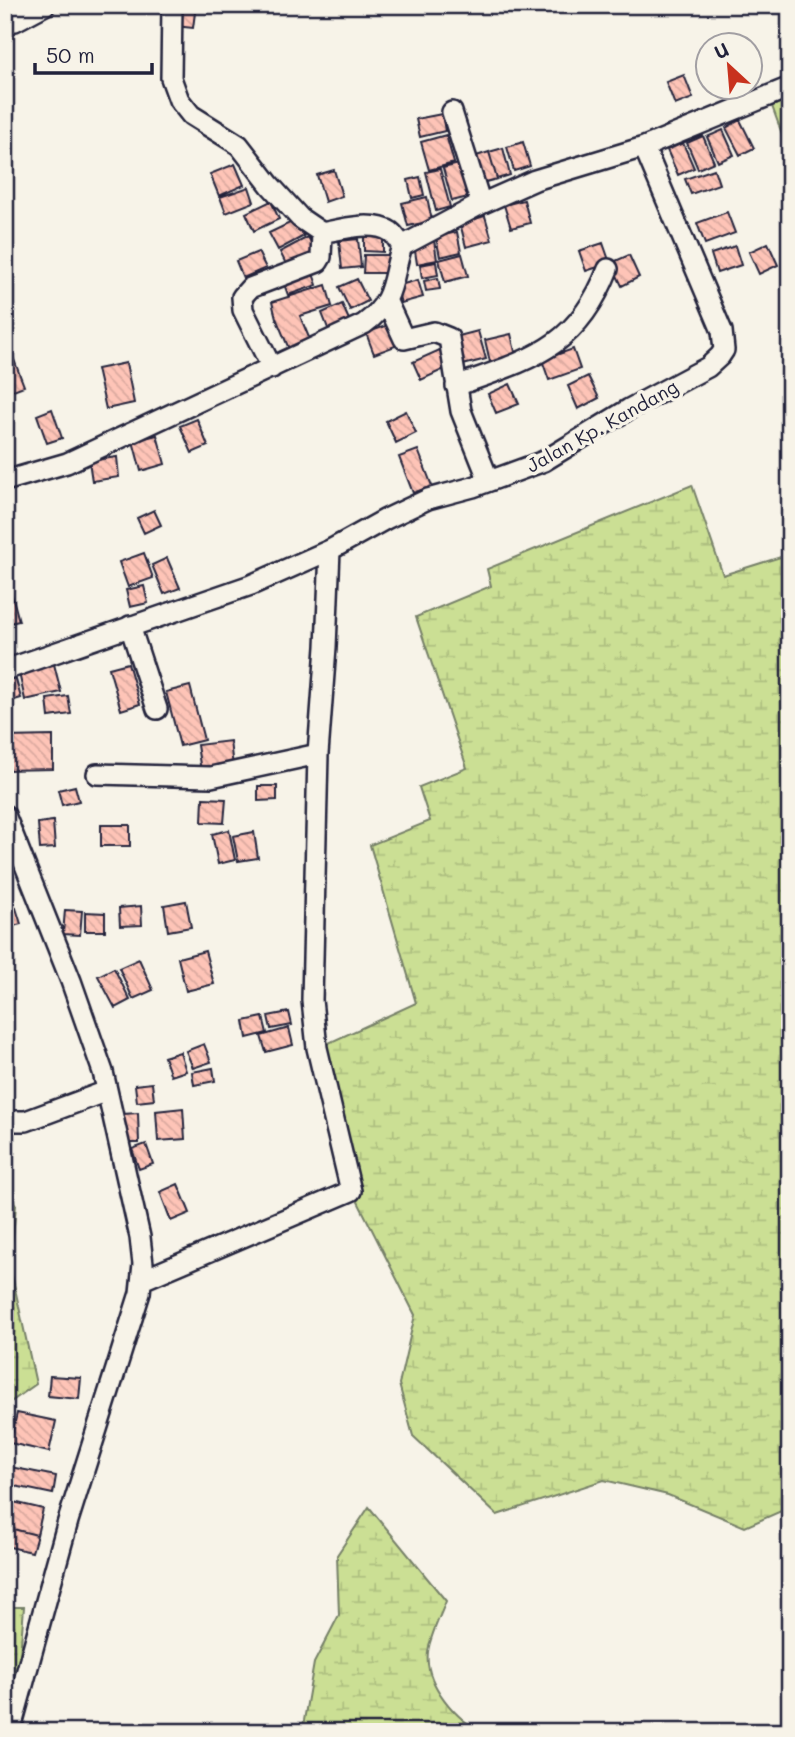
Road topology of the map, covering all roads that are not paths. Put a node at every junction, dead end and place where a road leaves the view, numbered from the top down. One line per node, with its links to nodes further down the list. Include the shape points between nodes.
1 (46, 5): 3 (street)
2 (172, 5): 8 (street, via 171,78 179,100 191,115 239,145 300,218)
3 (5, 22)
4 (790, 88): 6 (street)
5 (452, 112): 7 (street)
6 (644, 147): 7 (street, via 535,180); 15 (street, Jalan Kp. Kandang, via 722,331 724,350 708,367 562,451)
7 (481, 204): 9 (street)
8 (322, 233): 9 (street, via 383,229); 12 (street, via 319,260 250,288 242,297 243,310)
9 (402, 246): 11 (street)
10 (608, 269): 13 (street, via 583,316 557,343 536,356)
11 (387, 302): 12 (street, via 364,324); 13 (street, via 404,339 434,332 449,338)
12 (272, 368): 14 (street, via 67,463)
13 (456, 386): 15 (street, via 465,426)
14 (5, 481)
15 (489, 481): 16 (street, Jalan Kp. Kandang, via 428,499)
16 (330, 550): 17 (street, Jalan Kp. Kandang, via 251,585); 20 (street)
17 (130, 626): 18 (street, Jalan Kp. Kandang); 19 (street)
18 (5, 670)
19 (158, 709)
20 (318, 754): 21 (street, via 211,777); 25 (street, via 313,1021 351,1191)
21 (97, 774)
22 (5, 815): 23 (street, via 82,1012)
23 (107, 1091): 24 (street, via 26,1121); 25 (street, via 140,1237)
24 (5, 1121)
25 (142, 1280): 26 (street)
26 (10, 1732)

